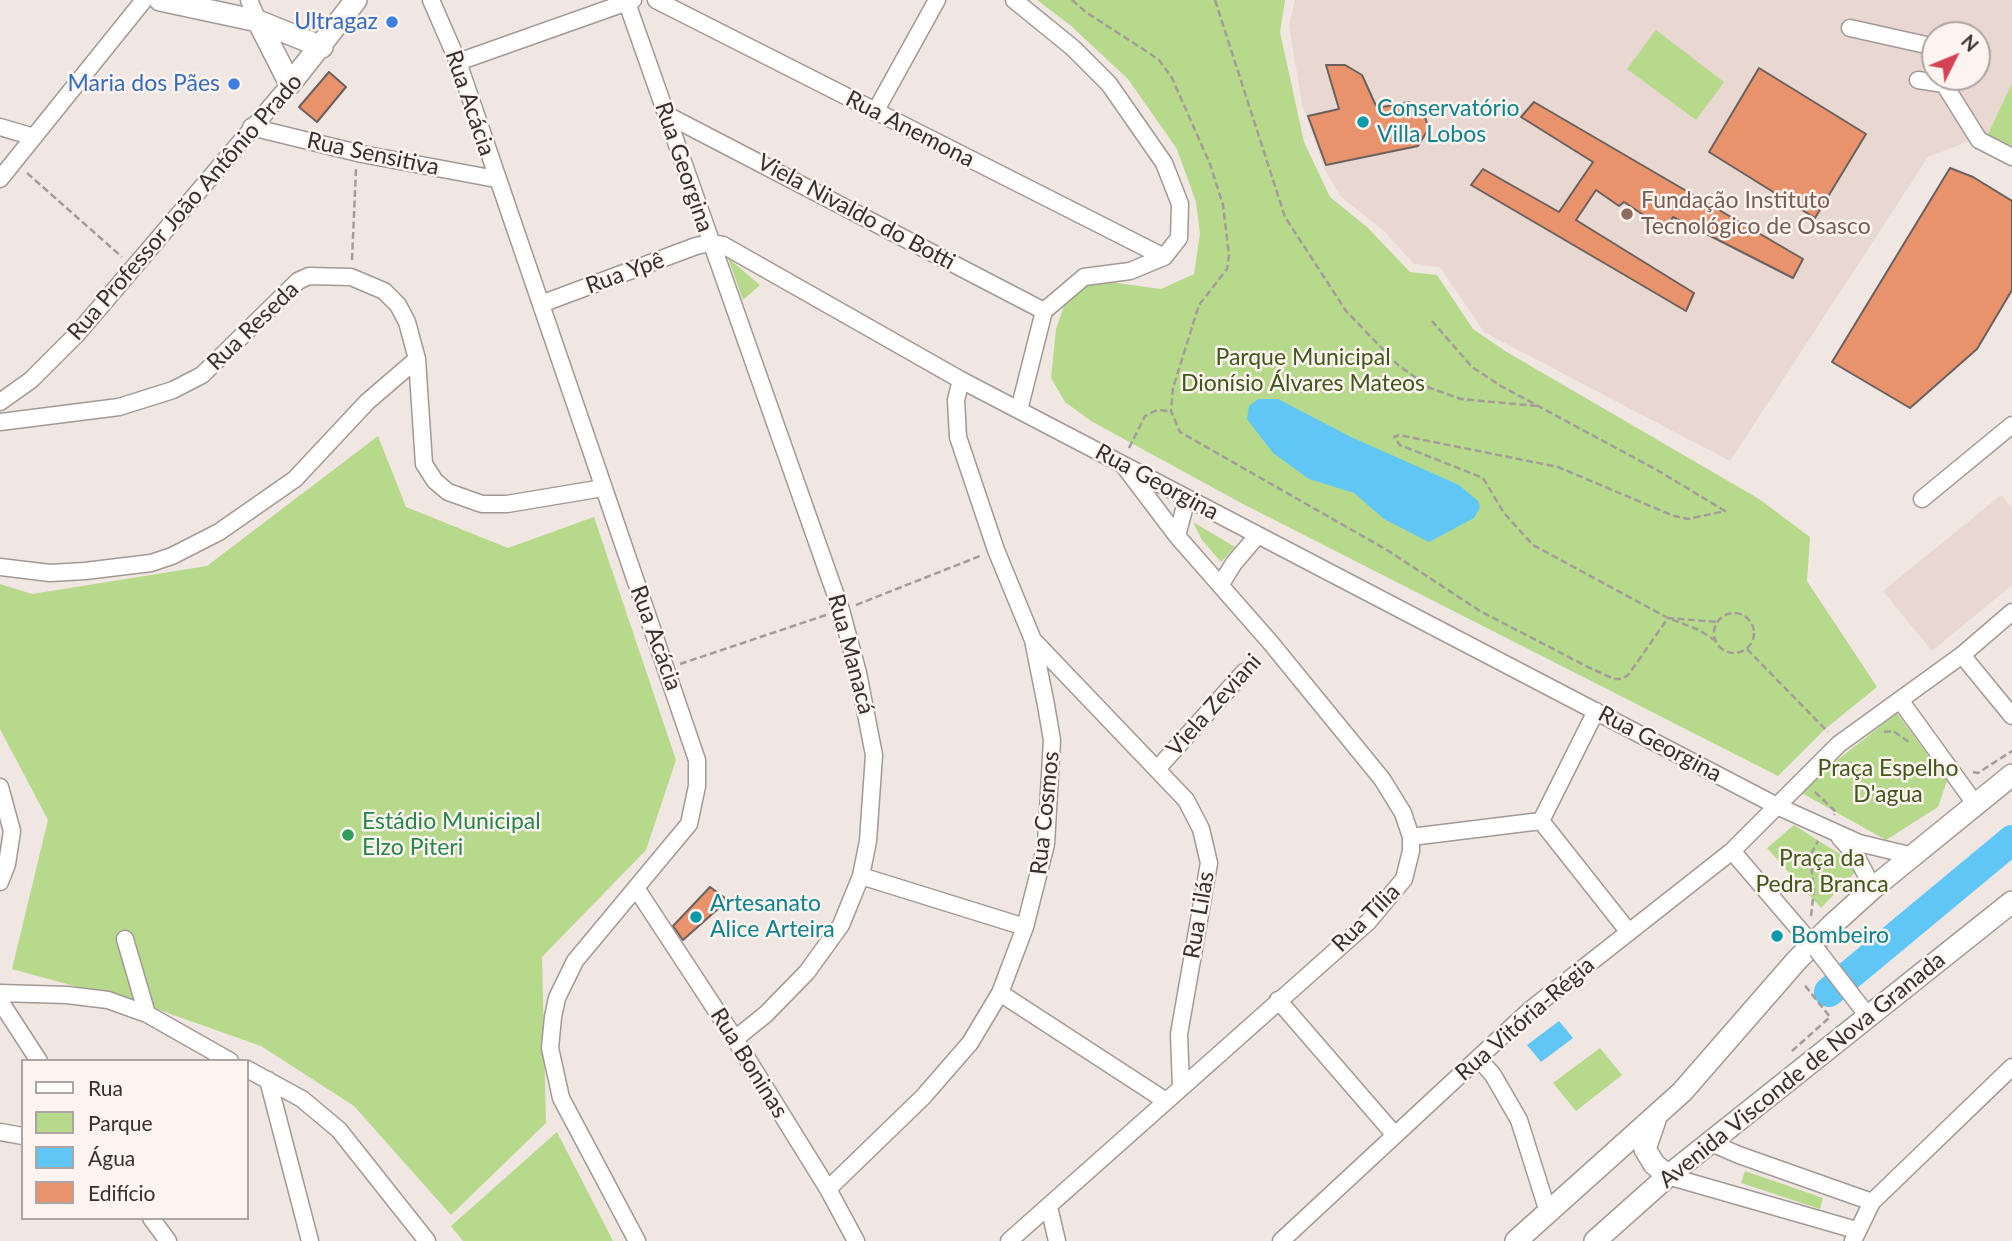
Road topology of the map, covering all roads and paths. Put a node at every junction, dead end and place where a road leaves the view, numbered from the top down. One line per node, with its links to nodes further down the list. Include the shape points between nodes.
1 (144, 0): 23 (street)
2 (160, 0): 12 (main road)
3 (249, 0): 12 (street)
4 (356, 0): 15 (main road, Rua Professor João Antônio Prado)
5 (431, 0): 16 (street, Rua Acácia)
6 (656, 0): 19 (street, Rua Anemona)
7 (937, 0): 19 (street)
8 (1014, 0): 30 (street, via 1109,84 1164,163 1180,204 1180,238)
9 (1072, 0): 41 (path, via 1159,60 1172,78 1210,164 1223,205 1227,269 1199,306 1173,388)
10 (1215, 0): 39 (path, via 1285,217 1346,311 1398,365 1430,387 1461,399)
11 (628, 1): 16 (street); 20 (street, Rua Georgina)
12 (258, 21): 15 (main road); 18 (main road)
13 (1850, 28): 14 (street)
14 (1921, 44)
15 (322, 47): 18 (main road, Rua Professor João Antônio Prado)
16 (458, 62): 28 (street, Rua Acácia)
17 (1918, 80): 25 (street, via 1944,84 1979,140)
18 (290, 84): 22 (street, Rua Professor João Antônio Prado)
19 (875, 112): 30 (street, Rua Anemona)
20 (667, 115): 29 (street, Rua Georgina); 34 (street, Viela Nivaldo do Botti)
21 (0, 127): 23 (street)
22 (251, 127): 24 (street, Rua Sensitiva); 31 (street, Rua Professor João Antônio Prado)
23 (34, 137): 26 (street)
24 (356, 152): 28 (street, Rua Sensitiva); 32 (path)
25 (2012, 157)
26 (14, 162): 27 (street); 31 (path)
27 (0, 178)
28 (496, 179): 33 (street, Rua Acácia)
29 (710, 243): 33 (street, Rua Ypê); 37 (street, Rua Georgina, via 739,253); 79 (street, Rua Manacá, via 841,610 859,673 875,776)
30 (1164, 257): 34 (street, via 1130,271 1084,277)
31 (135, 268): 38 (street, Rua Professor João Antônio Prado, via 46,366)
32 (351, 277): 36 (street, Rua Reseda, via 384,290 398,305); 42 (street, Rua Reseda, via 309,276 298,281 209,369 173,390 119,407)
33 (541, 304): 45 (street, Rua Acácia)
34 (1045, 311): 40 (street)
35 (1432, 321): 39 (path, via 1472,367)
36 (417, 359): 45 (street, Rua Reseda, via 424,464 448,492 464,500 507,504); 50 (street, via 367,402 295,479 219,532 172,556 151,563 62,573)
37 (961, 380): 40 (street, Rua Georgina); 55 (street, Rua Cosmos, via 956,400 958,437 996,550)
38 (0, 402)
39 (1538, 406): 53 (path, via 1725,511 1681,518 1558,467 1399,435 1395,441 1483,478 1504,513 1533,545)
40 (1018, 410): 44 (street, Rua Georgina)
41 (1171, 411): 44 (path, via 1157,410 1145,416); 53 (path, via 1174,424 1185,436 1387,550 1480,611 1614,679 1629,674)
42 (0, 422)
43 (2012, 425): 47 (street)
44 (1122, 464): 46 (street, Rua Georgina); 48 (street)
45 (603, 488): 81 (street, Rua Acácia, via 697,760 689,824)
46 (1186, 498): 48 (street); 49 (street, Rua Georgina)
47 (1922, 499)
48 (1177, 536): 51 (street)
49 (1257, 536): 51 (street); 61 (street, Rua Georgina)
50 (0, 567)
51 (1221, 584): 76 (street, via 1382,779 1403,813)
52 (2012, 612): 58 (street, Rua Vitória-Régia)
53 (1668, 618): 54 (path); 56 (path)
54 (1717, 622): 56 (path); 57 (path, via 1735,613 1748,618 1754,631)
55 (1033, 640): 68 (street, Rua Lilás); 85 (street, Rua Cosmos, via 1052,753 1046,844)
56 (1716, 641): 57 (path, via 1730,653)
57 (1748, 649): 64 (path)
58 (1962, 655): 60 (street, Rua Vitória-Régia); 62 (street)
59 (1244, 672): 68 (street, Viela Zeviani)
60 (1900, 700): 64 (street, Rua Vitória-Régia); 67 (street)
61 (1596, 710): 73 (street, Rua Georgina); 74 (street)
62 (2012, 716)
63 (1882, 732): 65 (path, via 1893,732)
64 (1839, 744): 73 (street, Rua Vitória-Régia)
65 (1917, 749)
66 (2012, 751): 67 (path, via 1978,773)
67 (1948, 766): 72 (street)
68 (1158, 768): 104 (street, Rua Lilás, via 1192,807 1209,863 1180,1034)
69 (2012, 775): 72 (main road)
70 (1814, 783): 75 (path, via 1814,790 1836,812)
71 (0, 787): 80 (street, via 12,831)
72 (1976, 805): 78 (main road)
73 (1777, 806): 75 (street, Rua Georgina); 77 (street, Rua Vitória-Régia)
74 (1541, 821): 76 (street); 86 (street)
75 (1831, 832): 78 (street, Rua Georgina); 82 (street, Rua Georgina, via 1855,854); 84 (path, via 1810,856 1814,889)
76 (1411, 837): 92 (street, Rua Tília, via 1404,879 1396,892)
77 (1732, 851): 86 (street, Rua Vitória-Régia); 88 (street)
78 (1913, 856): 82 (main road)
79 (860, 876): 85 (street); 97 (street, Rua Manacá, via 830,944 766,1014)
80 (0, 881)
81 (636, 888): 97 (street, Rua Boninas); 121 (street, Rua Acácia, via 595,933 566,976 555,1008 550,1048 561,1098)
82 (1873, 888): 88 (main road)
83 (2012, 902): 94 (main road, Avenida Visconde de Nova Granada)
84 (1810, 921)
85 (1026, 927): 91 (street, Rua Cosmos)
86 (1628, 931): 98 (street, Rua Vitória-Régia)
87 (125, 939): 95 (street)
88 (1815, 947): 94 (street, bridge); 106 (main road)
89 (1799, 979): 96 (path)
90 (0, 993): 95 (street, via 108,1000)
91 (1000, 993): 105 (street); 112 (street, Rua Cosmos, via 953,1064)
92 (1278, 1000): 104 (street, Rua Tília); 108 (street)
93 (0, 1002): 99 (street)
94 (1865, 1012): 110 (main road, Avenida Visconde de Nova Granada)
95 (147, 1014): 100 (street)
96 (1830, 1017)
97 (735, 1039): 112 (street, Rua Boninas)
98 (1478, 1058): 108 (street, Rua Vitória-Régia); 115 (street, via 1519,1120)
99 (38, 1059)
100 (226, 1059)
101 (2012, 1067): 113 (street)
102 (248, 1070): 103 (street)
103 (268, 1080): 119 (street); 120 (street, via 302,1099 339,1130)
104 (1181, 1087): 105 (street, Rua Tília)
105 (1166, 1101): 114 (street, Rua Tília)
106 (1658, 1115): 111 (main road, via 1644,1149); 115 (main road)
107 (0, 1132): 109 (street)
108 (1394, 1134): 125 (street, Rua Vitória-Régia)
109 (21, 1136)
110 (1712, 1143): 111 (main road, Avenida Visconde de Nova Granada); 113 (street)
111 (1668, 1176): 117 (street); 127 (main road, Avenida Visconde de Nova Granada)
112 (828, 1189): 122 (street, Rua Boninas)
113 (1872, 1202): 117 (street)
114 (1049, 1207): 123 (street, Rua Tília); 124 (street)
115 (1548, 1212): 126 (main road)
116 (152, 1220): 118 (street)
117 (1855, 1236)
118 (168, 1241)
119 (310, 1241)
120 (427, 1241)
121 (637, 1241)
122 (856, 1241)
123 (1009, 1241)
124 (1057, 1241)
125 (1281, 1241)
126 (1516, 1241)
127 (1595, 1241)

